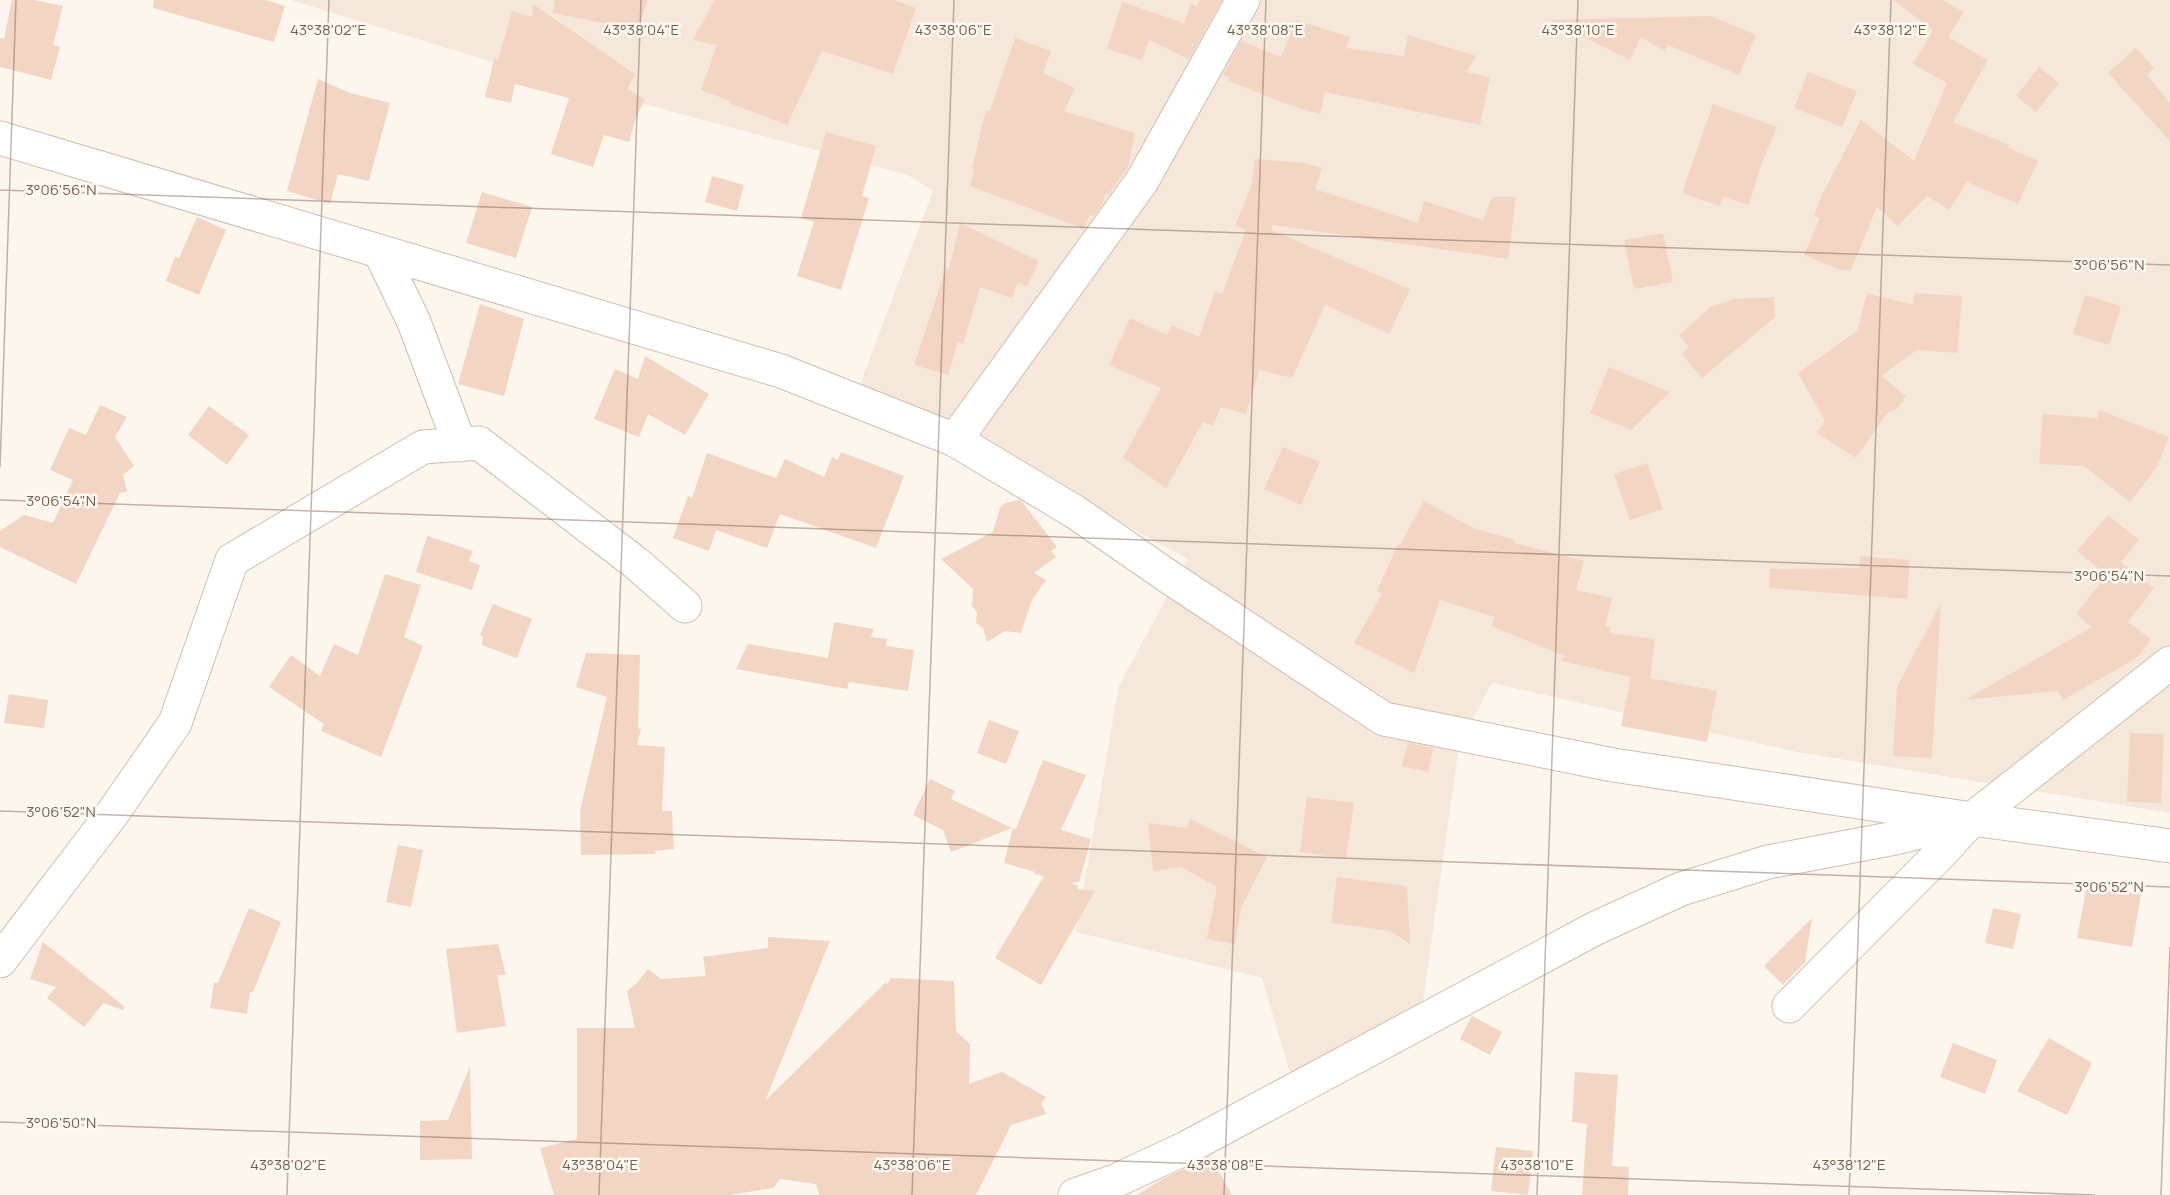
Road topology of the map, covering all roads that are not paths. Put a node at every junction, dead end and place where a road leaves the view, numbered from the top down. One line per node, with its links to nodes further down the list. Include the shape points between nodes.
1 (1243, 0): 4 (street, via 1142,181)
2 (0, 138): 3 (street)
3 (380, 252): 4 (street, via 781,371); 5 (street, via 414,322)
4 (955, 440): 8 (street, via 1075,512 1384,719 1613,765)
5 (460, 445): 6 (street, via 479,443 636,563); 10 (street, via 423,447 232,560 175,723 112,814)
6 (685, 606)
7 (2170, 663): 8 (street)
8 (1972, 819): 9 (street); 11 (street); 12 (street, via 1768,862 1681,889 1583,934 1186,1148)
9 (2170, 846)
10 (0, 961)
11 (1789, 1006)
12 (1075, 1195)

